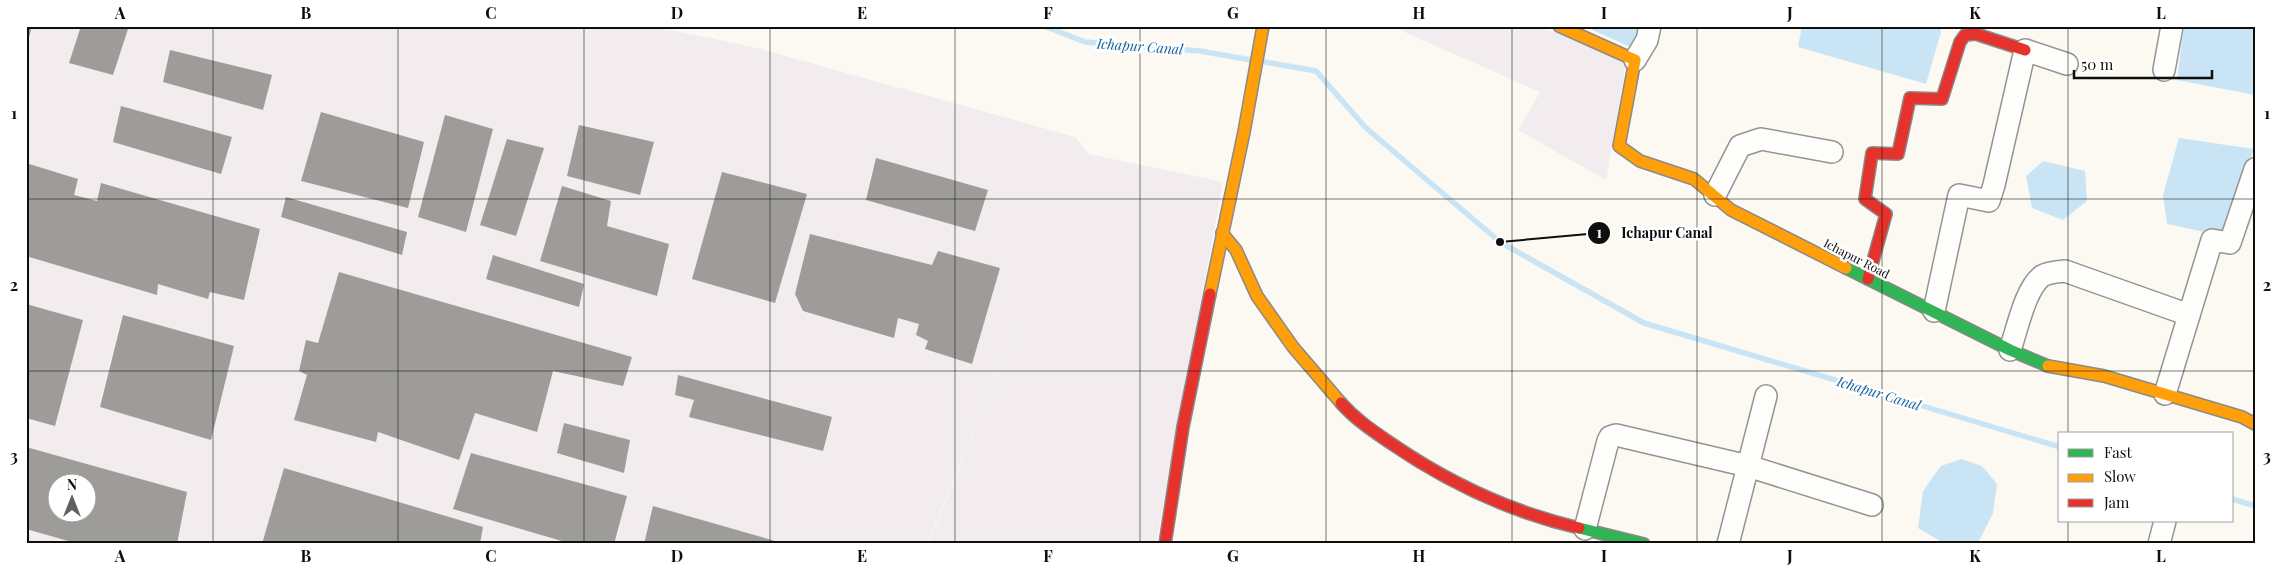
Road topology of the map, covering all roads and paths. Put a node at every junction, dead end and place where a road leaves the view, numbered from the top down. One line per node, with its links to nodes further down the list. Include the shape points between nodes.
1 (1262, 26): 12 (street)
2 (1559, 26): 6 (street)
3 (1650, 26): 6 (street, via 1647,40)
4 (2172, 26): 8 (street)
5 (2025, 50): 7 (street); 13 (street, via 1976,34 1965,35 1942,99 1910,98 1898,154 1872,153 1865,199 1886,214); 14 (street, via 1994,185 1988,200 1959,195)
6 (1635, 60): 11 (street, Ichapur Road, via 1619,146 1640,161 1694,179)
7 (2066, 64)
8 (2164, 70)
9 (1832, 152): 11 (street, via 1761,139 1740,146)
10 (2255, 169): 15 (street, via 2230,243 2212,240)
11 (1715, 195): 13 (street, Ichapur Road, via 1731,210)
12 (1222, 233): 23 (street, via 1236,250 1257,296 1293,347 1353,417 1420,463 1481,496 1544,520); 24 (street, via 1183,427)
13 (1868, 279): 14 (street, Ichapur Road)
14 (1934, 312): 16 (street, Ichapur Road)
15 (2189, 315): 16 (street, via 2065,271 2052,272 2042,276 2030,291); 17 (street)
16 (2010, 350): 17 (street, Ichapur Road, via 2054,369 2104,376)
17 (2164, 394): 19 (street, Ichapur Road)
18 (1766, 396): 20 (street)
19 (2255, 424)
20 (1748, 466): 21 (street); 23 (street, via 1616,435 1610,437); 26 (street)
21 (1872, 505)
22 (2166, 522): 27 (street)
23 (1585, 529): 25 (street)
24 (1165, 544)
25 (1644, 544)
26 (1728, 544)
27 (2159, 544)

